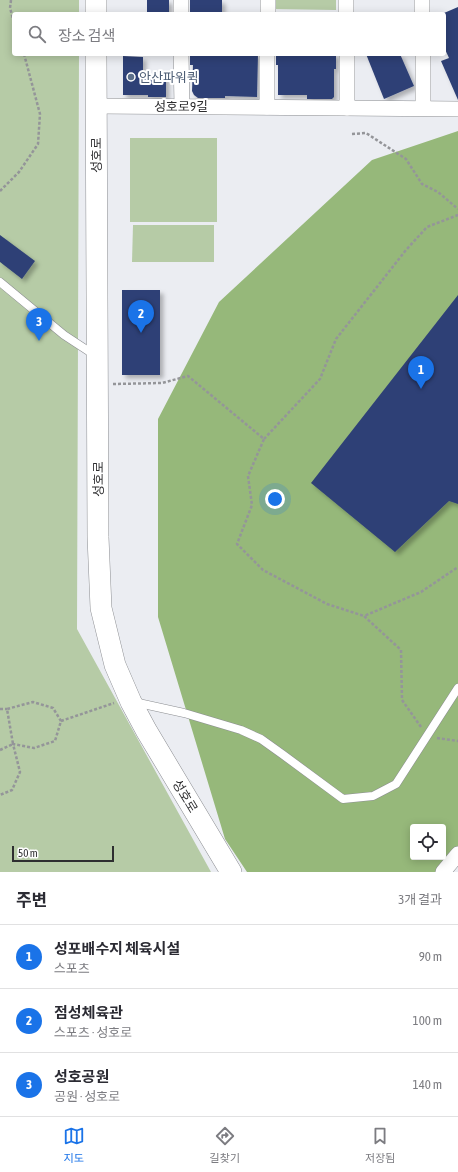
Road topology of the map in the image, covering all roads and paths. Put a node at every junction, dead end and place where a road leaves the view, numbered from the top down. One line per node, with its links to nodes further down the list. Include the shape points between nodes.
1 (10, 0): 12 (path)
2 (96, 0): 7 (street)
3 (181, 0): 8 (street)
4 (268, 0): 9 (street)
5 (346, 0): 10 (street)
6 (422, 0): 11 (street)
7 (96, 12)
8 (181, 12)
9 (268, 12)
10 (346, 12)
11 (422, 12)
12 (12, 15)
13 (25, 56): 26 (path, via 40,114 38,144 19,172)
14 (96, 56): 19 (street, 성호로)
15 (182, 56): 20 (street)
16 (267, 56): 21 (street)
17 (347, 56): 22 (street)
18 (423, 56): 23 (street)
19 (96, 106): 20 (street, 성호로9길); 30 (street, 성호로)
20 (182, 106): 21 (street, 성호로9길)
21 (267, 107): 22 (street, 성호로9길)
22 (347, 108): 23 (street, 성호로9길)
23 (423, 108): 24 (street, 성호로9길)
24 (458, 109)
25 (352, 134): 27 (path, via 366,133 406,159 422,184 438,192)
26 (0, 191)
27 (458, 209)
28 (458, 215): 32 (path, via 427,227 406,250 336,339 320,379)
29 (0, 282): 30 (lane, via 64,335)
30 (97, 357): 31 (street, 성호로)
31 (98, 384): 32 (path, via 162,383 188,376); 36 (street, 성호로, via 98,537 102,608 115,665)
32 (264, 439): 34 (path, via 248,476 252,505 237,544 263,570 327,604)
33 (458, 567): 34 (path, via 421,592)
34 (364, 616): 40 (path, via 401,650 402,700)
35 (458, 688): 40 (lane)
36 (130, 700): 39 (path); 40 (lane, via 241,730 260,739 343,799 373,796 396,784); 46 (street, 성호로)
37 (0, 709): 38 (path)
38 (7, 709): 39 (path, via 33,702 53,708); 42 (path)
39 (61, 721): 42 (path, via 55,741 34,748)
40 (427, 737): 41 (path)
41 (458, 740)
42 (13, 744): 43 (path); 44 (path, via 20,772 12,790)
43 (0, 750)
44 (0, 795)
45 (458, 854): 47 (street)
46 (231, 872)
47 (443, 872)

